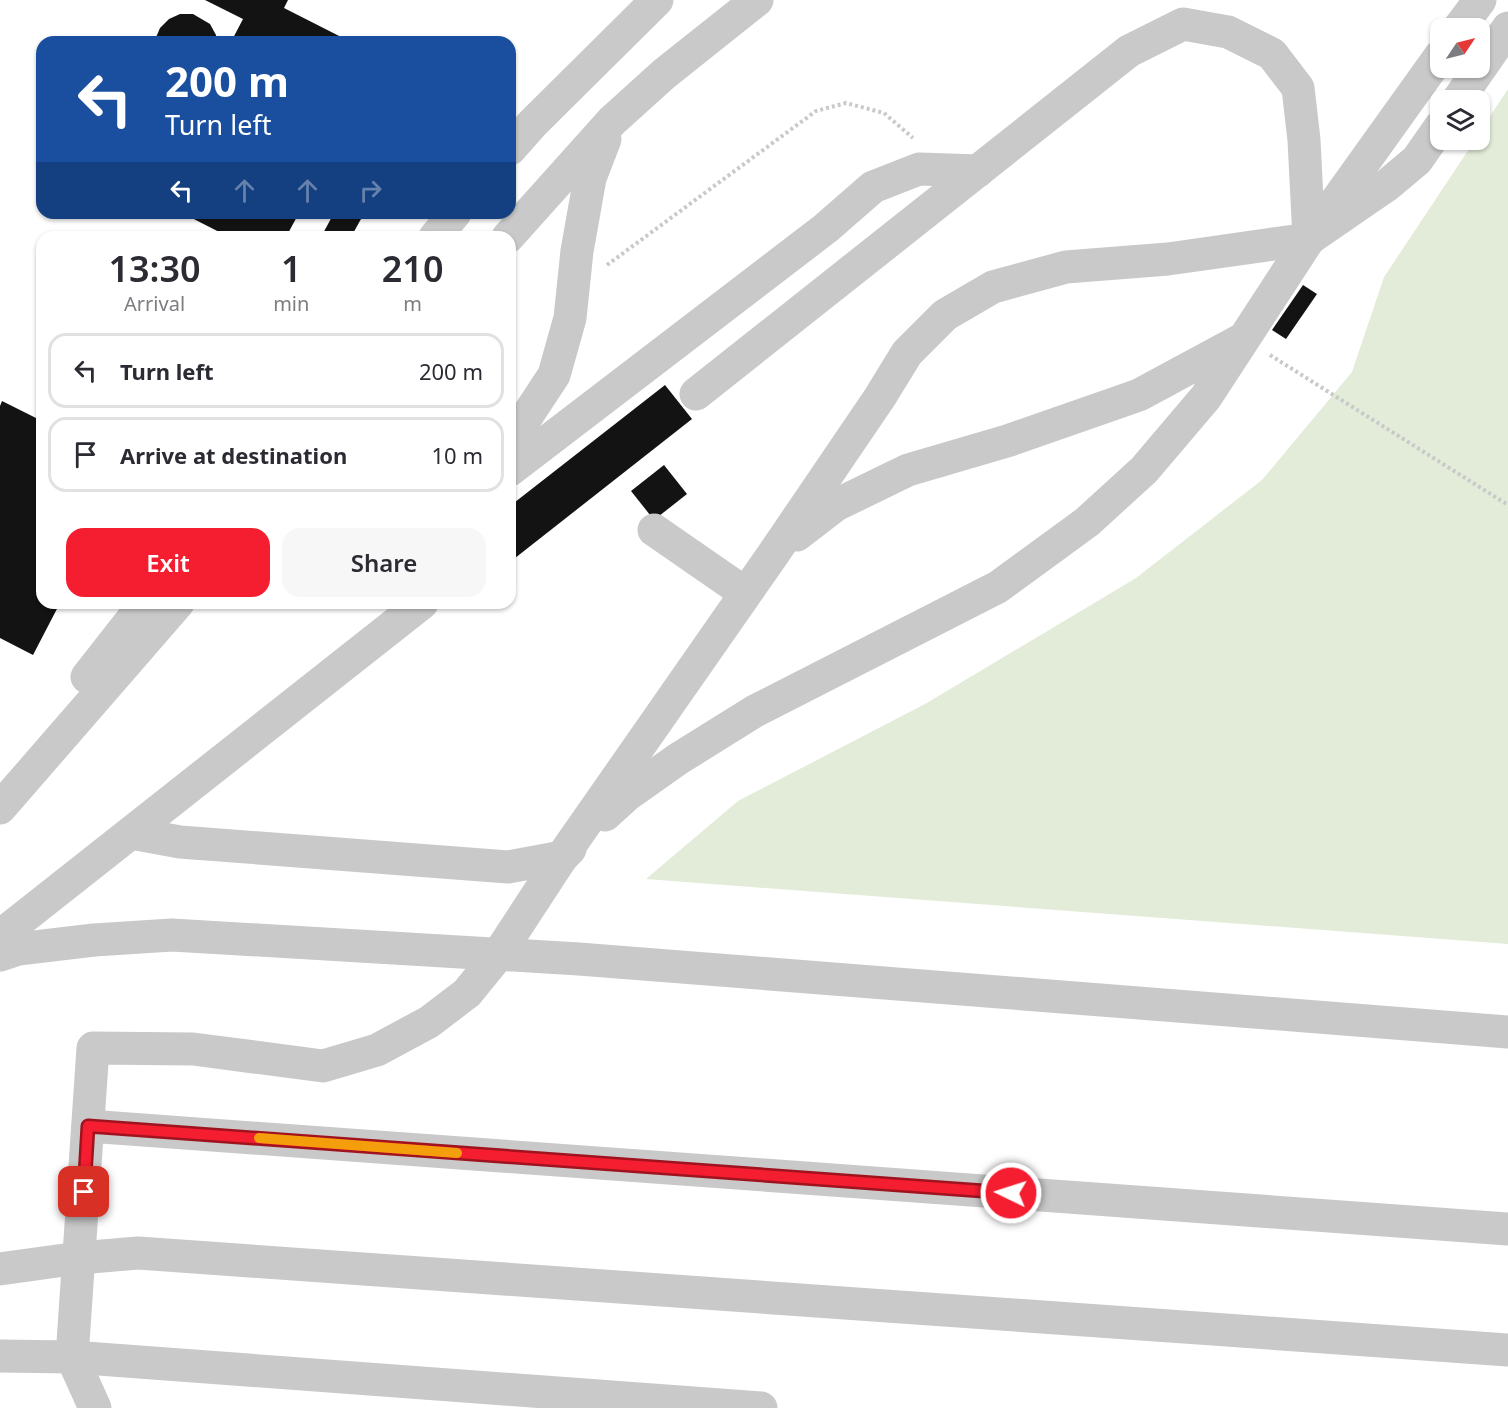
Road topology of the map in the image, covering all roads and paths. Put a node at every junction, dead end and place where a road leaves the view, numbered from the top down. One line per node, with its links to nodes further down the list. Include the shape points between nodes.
1 (657, 0): 10 (lane)
2 (757, 0): 8 (lane)
3 (1480, 0): 4 (lane)
4 (1467, 18)
5 (1508, 28): 7 (lane)
6 (1430, 70): 16 (lane)
7 (1465, 90)
8 (612, 121): 15 (lane); 17 (lane, via 590,178)
9 (1430, 141): 16 (lane, via 1417,160 1386,186)
10 (516, 142)
11 (946, 170): 12 (lane); 17 (path, via 884,113 846,104 816,111); 21 (lane, via 919,169 873,187 826,228)
12 (978, 171): 16 (lane, via 1130,51 1183,24 1228,32 1272,54 1298,88); 19 (lane)
13 (450, 219): 14 (lane)
14 (440, 231)
15 (513, 231)
16 (1309, 238): 18 (lane); 24 (lane, via 1167,258 1066,267 993,287 945,315 907,353)
17 (573, 290): 20 (lane, via 570,318 554,375)
18 (1244, 339): 22 (path); 24 (lane, via 1139,395 908,470 836,505); 34 (lane, via 1206,397 1144,470 1087,522 998,587 754,711 678,759 627,795)
19 (696, 394)
20 (516, 433)
21 (516, 465)
22 (1508, 505)
23 (654, 530): 25 (lane)
24 (774, 553): 25 (lane)
25 (745, 593): 34 (lane)
26 (140, 609): 31 (lane, via 95,665)
27 (173, 609): 32 (lane)
28 (385, 609): 30 (lane)
29 (414, 609): 30 (lane)
30 (347, 661): 33 (lane)
31 (0, 802)
32 (0, 808)
33 (131, 833): 34 (lane, via 180,842 508,867); 35 (lane)
34 (562, 857): 37 (lane)
35 (0, 936)
36 (0, 955): 37 (lane, via 18,949 94,940 172,935)
37 (498, 956): 38 (lane, via 579,959); 39 (lane, via 467,993 429,1022 377,1050 323,1066 193,1049 93,1048)
38 (1508, 1032)
39 (88, 1126): 40 (lane); 41 (lane)
40 (1508, 1229)
41 (79, 1258): 42 (lane); 43 (lane, via 150,1254); 45 (lane)
42 (0, 1269)
43 (1508, 1350)
44 (0, 1356): 45 (lane)
45 (72, 1357): 46 (lane); 47 (lane)
46 (95, 1408)
47 (761, 1408)

